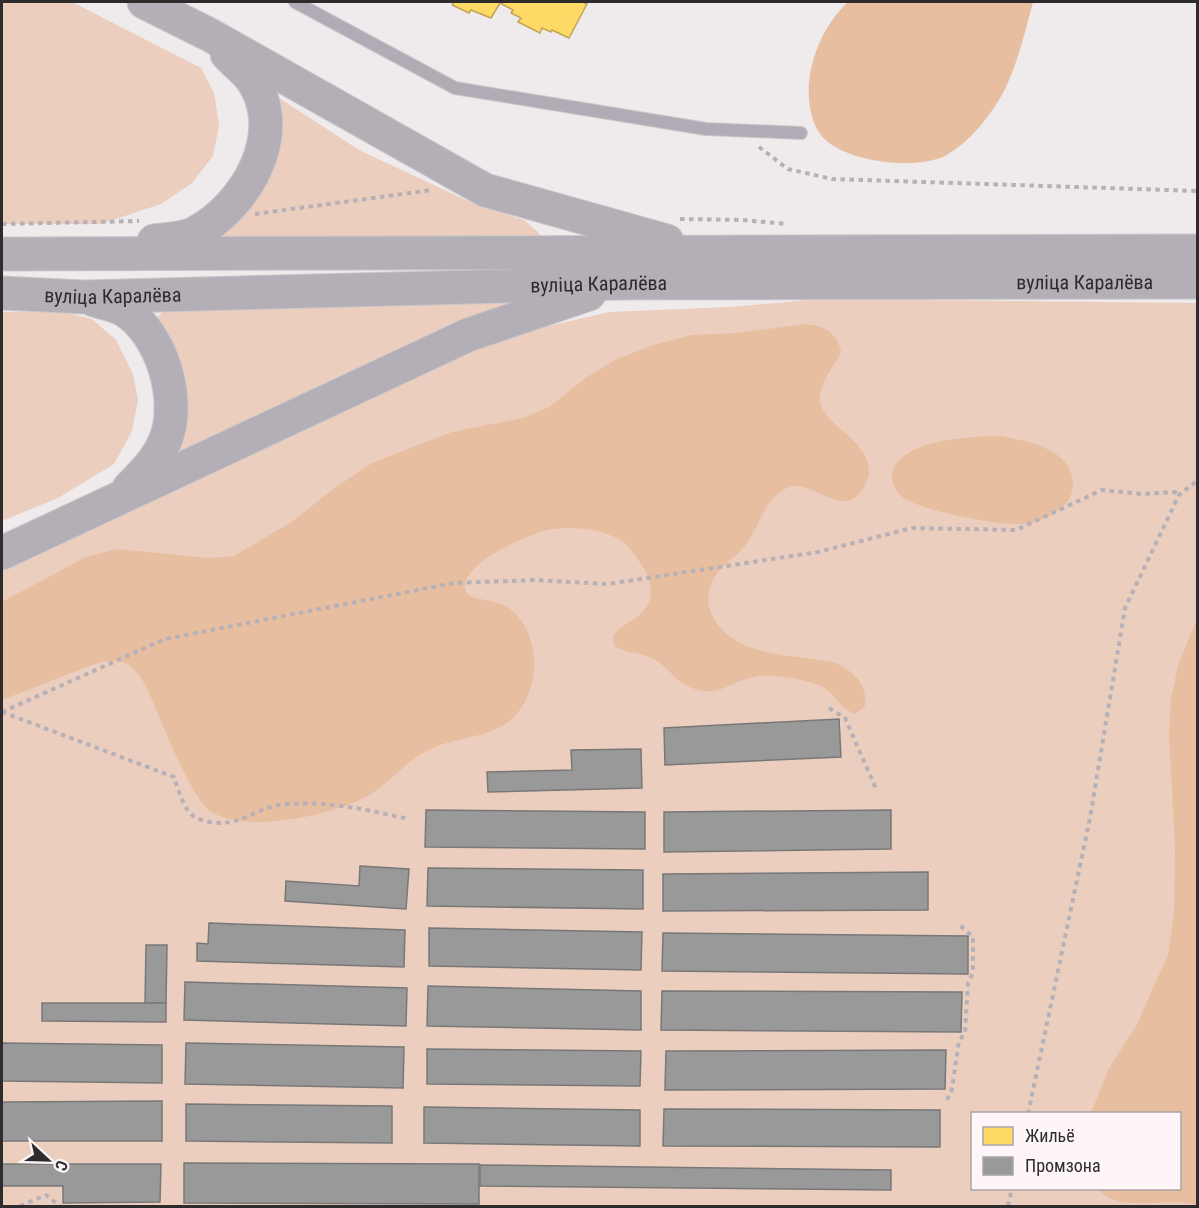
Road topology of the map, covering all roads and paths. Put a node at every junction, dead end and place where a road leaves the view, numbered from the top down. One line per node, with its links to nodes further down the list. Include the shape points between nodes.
1 (144, 2): 4 (main road)
2 (295, 2): 3 (lane)
3 (314, 6): 5 (lane, via 455,88 684,126)
4 (210, 35): 10 (main road, via 485,190); 13 (main road, via 253,82 264,111 265,137 256,171 222,216 193,234)
5 (737, 131): 6 (lane); 7 (path, via 788,169 832,179)
6 (801, 133)
7 (1197, 191)
8 (673, 218): 9 (path)
9 (797, 225)
10 (707, 251): 11 (main road, вуліца Каралёва); 13 (main road, вуліца Каралёва)
11 (1197, 251)
12 (2, 254): 13 (main road, вуліца Каралёва)
13 (79, 254)
14 (1197, 282): 15 (main road, вуліца Каралёва)
15 (622, 283): 17 (main road, вуліца Каралёва); 20 (main road, via 468,334)
16 (2, 293): 17 (main road, вуліца Каралёва)
17 (84, 297): 20 (main road, via 124,309 144,327 165,362 170,403 166,440 150,468)
18 (1197, 480): 19 (path)
19 (1179, 495): 23 (path, via 1102,490 1016,530 912,528 818,552 608,584 536,580 454,583 165,639); 28 (path, via 1125,608 1090,818)
20 (118, 499): 21 (main road)
21 (2, 553)
22 (829, 708): 24 (path, via 845,718)
23 (2, 712): 25 (path, via 174,777 189,813 197,819 226,825 284,804 336,803)
24 (877, 791)
25 (409, 819)
26 (957, 923): 27 (path, via 973,937 973,973 968,983 965,1033 959,1041)
27 (947, 1100)
28 (1028, 1112)
29 (1012, 1190): 32 (path)
30 (20, 1206): 31 (path, via 46,1195)
31 (60, 1206)
32 (1008, 1206)

